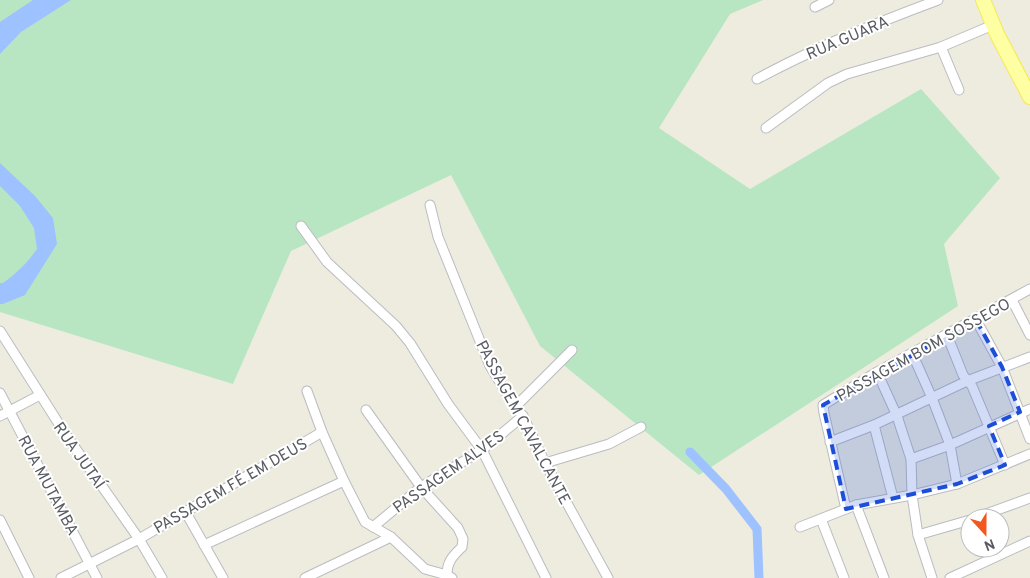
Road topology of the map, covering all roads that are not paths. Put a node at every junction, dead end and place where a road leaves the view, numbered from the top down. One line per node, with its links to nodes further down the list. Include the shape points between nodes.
1 (829, 0): 4 (street)
2 (938, 0): 7 (street, RUA GUARA, via 816,48)
3 (983, 0): 5 (main road)
4 (816, 7)
5 (993, 25): 6 (street); 9 (main road)
6 (941, 47): 8 (street); 10 (street, via 847,74 828,83)
7 (757, 79)
8 (959, 90)
9 (1030, 97)
10 (766, 128)
11 (430, 205): 29 (street, PASSAGEM CAVALCANTE, via 441,245 490,366)
12 (301, 226): 44 (street, via 327,262 410,343 448,404)
13 (1030, 289): 14 (street, PASSAGEM BOM SOSSEGO)
14 (1012, 300): 15 (street, PASSAGEM BOM SOSSEGO); 18 (street)
15 (976, 320): 17 (street, PASSAGEM BOM SOSSEGO); 22 (street)
16 (0, 331): 27 (street, RUA JUTAÍ)
17 (947, 335): 20 (street, PASSAGEM BOM SOSSEGO); 24 (street)
18 (1030, 335)
19 (572, 350): 29 (street)
20 (912, 353): 23 (street, PASSAGEM BOM SOSSEGO); 28 (street)
21 (1030, 357): 22 (street)
22 (1002, 367): 24 (street); 33 (street)
23 (877, 372): 36 (street); 42 (street, PASSAGEM BOM SOSSEGO, via 823,405)
24 (967, 381): 28 (street); 38 (street)
25 (307, 391): 40 (street)
26 (0, 393): 32 (street, RUA MUTAMBA)
27 (40, 396): 32 (street); 66 (street, RUA JUTAÍ)
28 (932, 398): 36 (street); 43 (street)
29 (515, 407): 35 (street, PASSAGEM CAVALCANTE)
30 (1030, 409): 33 (street)
31 (366, 410): 51 (street)
32 (9, 411): 34 (street); 69 (street, RUA MUTAMBA)
33 (1020, 412): 38 (street); 41 (street)
34 (0, 416)
35 (523, 416): 44 (street, PASSAGEM ALVES); 47 (street, PASSAGEM CAVALCANTE)
36 (897, 416): 37 (street); 46 (street)
37 (874, 426): 42 (street); 53 (street)
38 (990, 426): 43 (street); 48 (street)
39 (641, 427): 47 (street, via 609,444)
40 (322, 432): 49 (street); 58 (street, PASSAGEM FÉ EM DEUS)
41 (1030, 439)
42 (830, 442): 57 (street)
43 (950, 445): 46 (street); 50 (street)
44 (482, 450): 51 (street, PASSAGEM ALVES); 77 (street)
45 (1030, 454): 48 (street)
46 (911, 459): 52 (street)
47 (545, 463): 78 (street, PASSAGEM CAVALCANTE)
48 (1005, 465): 50 (street)
49 (344, 481): 62 (street, via 365,522); 68 (street)
50 (957, 484): 52 (street)
51 (421, 486): 62 (street, PASSAGEM ALVES); 70 (street, via 458,528 463,539 462,547 447,565)
52 (912, 495): 53 (street); 64 (street)
53 (894, 498): 55 (street)
54 (1030, 498): 56 (street)
55 (856, 505): 57 (street); 80 (street)
56 (1002, 508)
57 (846, 509): 59 (street)
58 (185, 511): 66 (street, PASSAGEM FÉ EM DEUS); 68 (street)
59 (821, 519): 63 (street); 79 (street)
60 (0, 520): 71 (street)
61 (960, 523): 64 (street)
62 (373, 527): 65 (street)
63 (800, 527)
64 (918, 535): 81 (street)
65 (391, 538): 70 (street, via 425,569); 76 (street, PASSAGEM ALVES)
66 (139, 539): 69 (street, PASSAGEM FÉ EM DEUS); 74 (street, RUA JUTAÍ)
67 (1030, 541): 82 (street)
68 (204, 545): 75 (street)
69 (90, 564): 72 (street, PASSAGEM FÉ EM DEUS); 73 (street, RUA MUTAMBA)
70 (449, 576)
71 (29, 578)
72 (61, 578)
73 (97, 578)
74 (162, 578)
75 (223, 578)
76 (305, 578)
77 (546, 578)
78 (608, 578)
79 (844, 578)
80 (884, 578)
81 (932, 578)
82 (950, 578)

